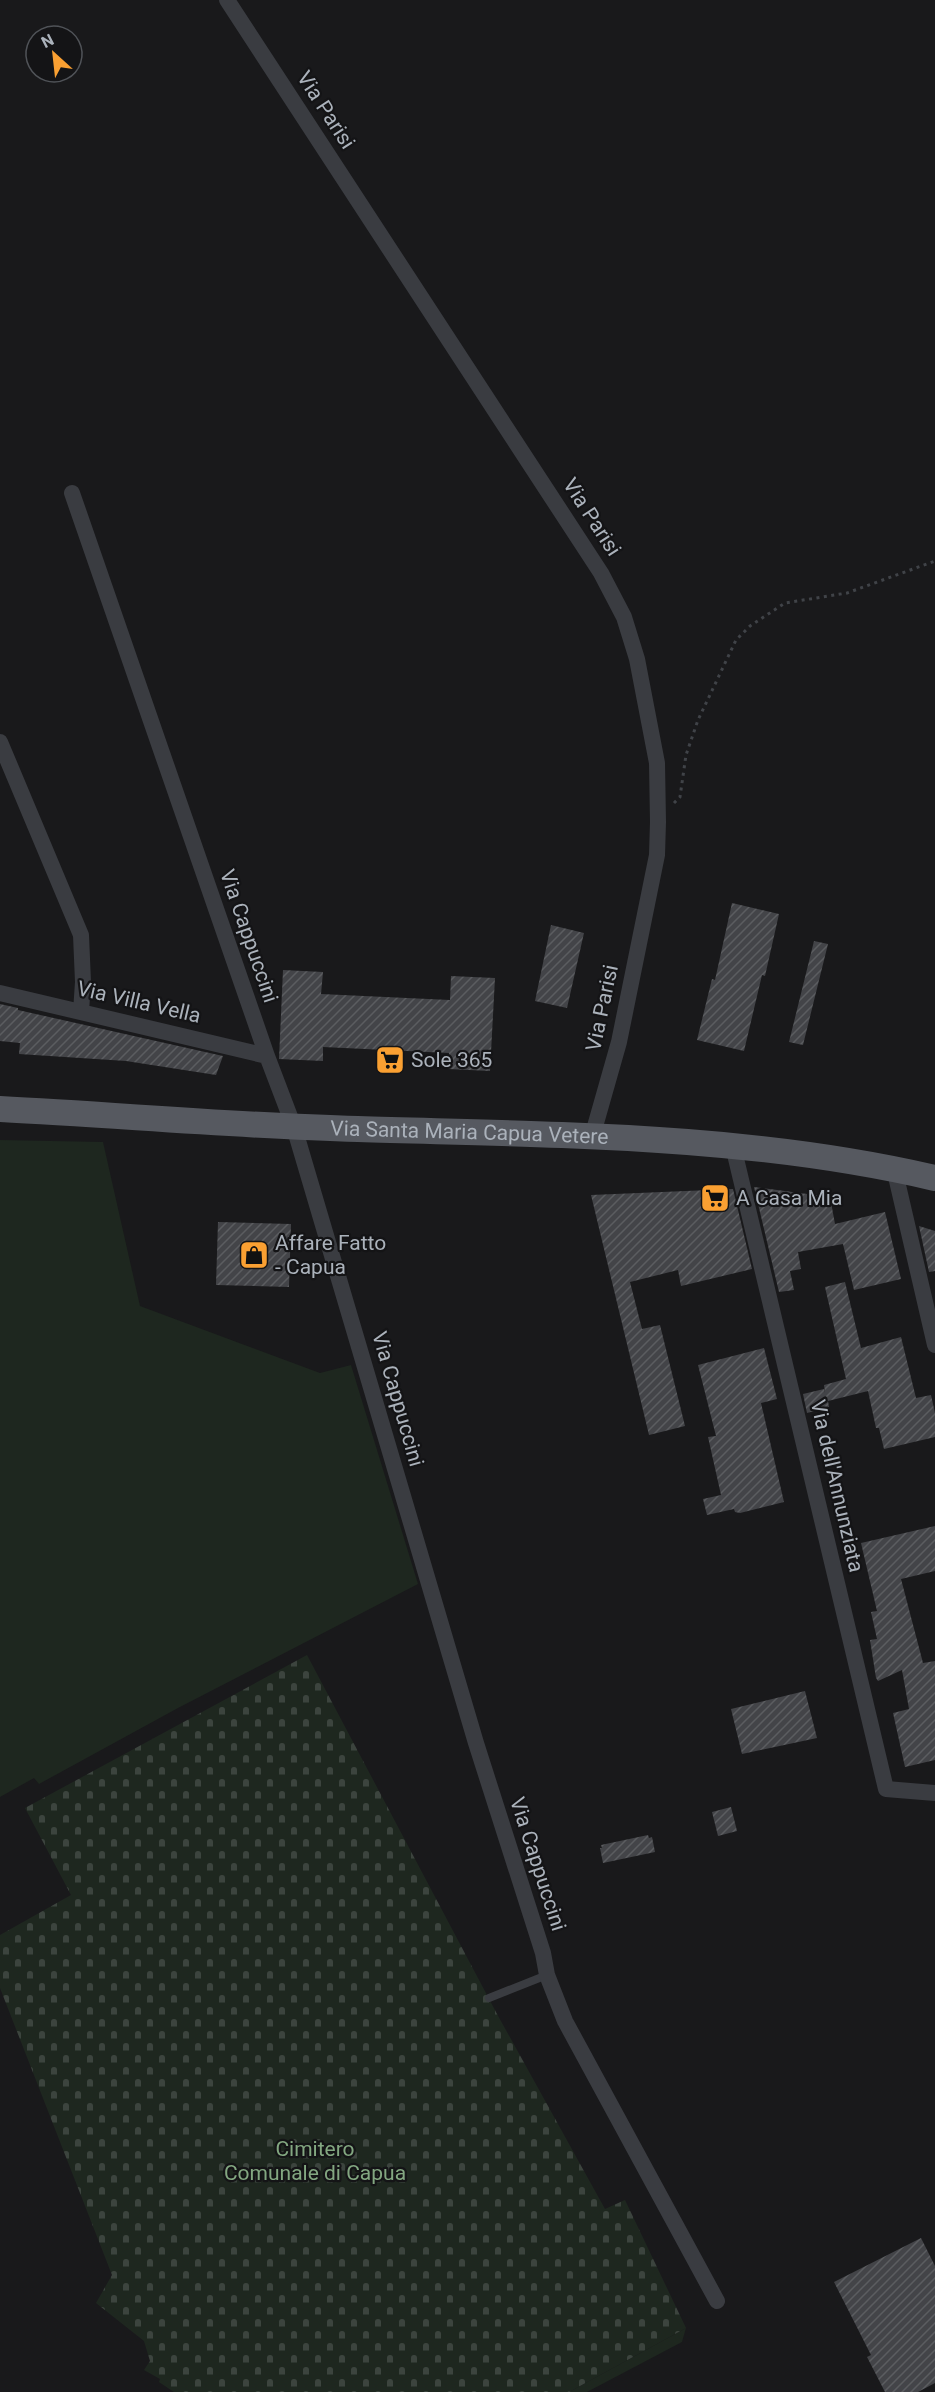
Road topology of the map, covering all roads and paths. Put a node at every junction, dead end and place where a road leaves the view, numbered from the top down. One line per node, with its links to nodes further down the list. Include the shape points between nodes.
1 (227, 0): 5 (street, Via Parisi, via 601,573 624,617 637,659 657,763)
2 (72, 493): 8 (street, Via Cappuccini)
3 (935, 561): 5 (path, via 847,593 786,603 743,633 736,640 698,720 686,755 680,797)
4 (0, 742): 7 (street, via 81,935)
5 (658, 822): 11 (street, Via Parisi, via 657,855 620,1041)
6 (0, 993): 7 (street, Via Villa Vella)
7 (81, 1011): 8 (street, Via Villa Vella)
8 (267, 1056): 10 (street, Via Cappuccini)
9 (0, 1109): 10 (main road, Via Santa Maria Capua Vetere)
10 (294, 1127): 11 (main road, Via Santa Maria Capua Vetere); 17 (street, Via Cappuccini)
11 (592, 1137): 12 (main road, Via Santa Maria Capua Vetere)
12 (732, 1146): 13 (main road, Via Santa Maria Capua Vetere); 16 (street, Via dell'Annunziata, via 886,1789)
13 (894, 1168): 14 (main road, Via Santa Maria Capua Vetere); 15 (street)
14 (935, 1178)
15 (935, 1345)
16 (935, 1792)
17 (547, 1975): 18 (lane); 19 (street, Via Cappuccini, via 565,2021)
18 (489, 1998)
19 (717, 2301)

